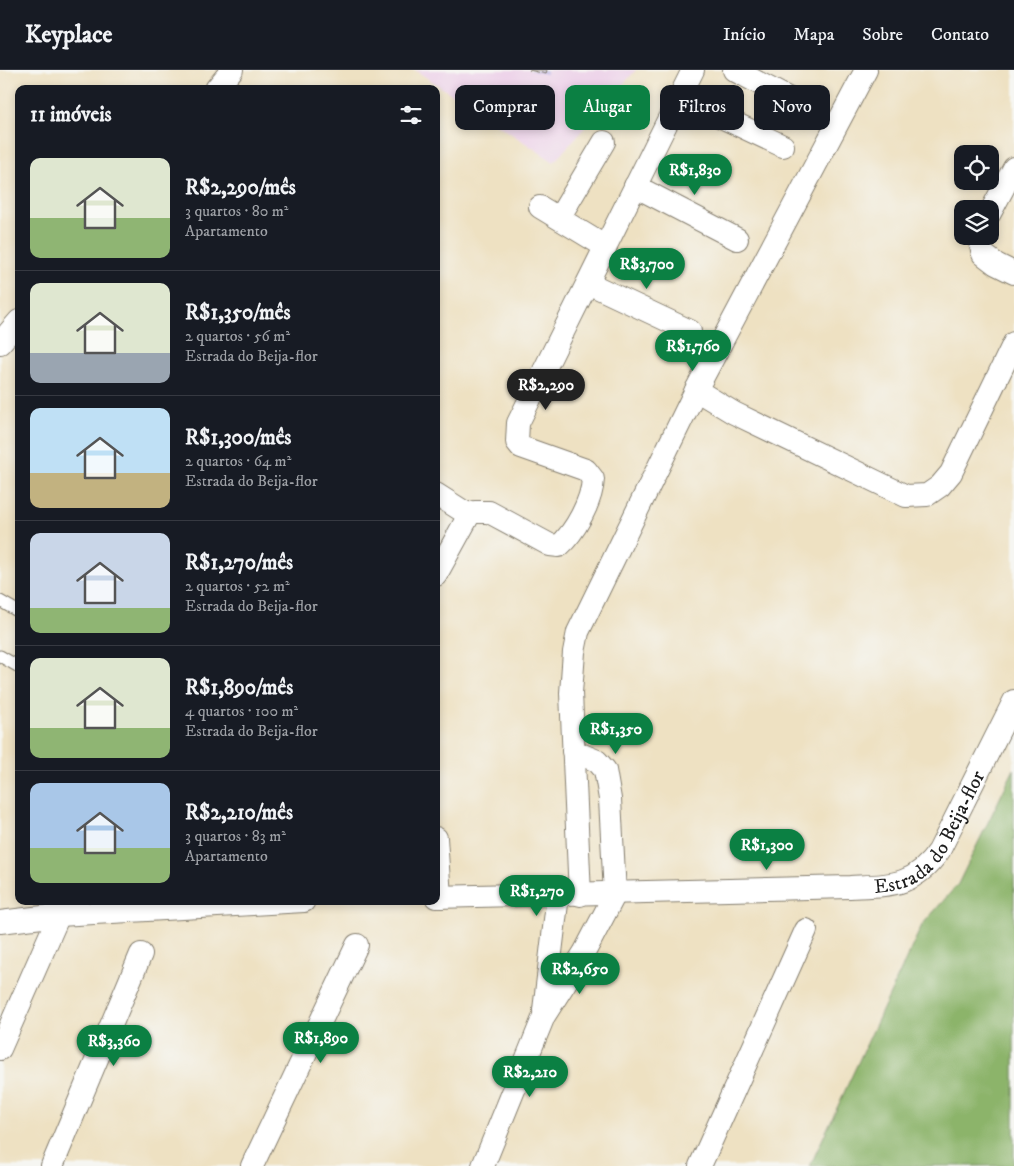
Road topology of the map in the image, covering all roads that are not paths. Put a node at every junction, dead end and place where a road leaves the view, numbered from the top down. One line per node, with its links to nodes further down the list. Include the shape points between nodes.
1 (232, 70): 5 (street)
2 (693, 70): 6 (street)
3 (734, 70): 7 (street)
4 (866, 70): 26 (street)
5 (219, 85)
6 (685, 85)
7 (763, 85)
8 (744, 128): 11 (street)
9 (663, 130): 13 (street)
10 (604, 142): 16 (street)
11 (783, 146)
12 (1014, 168): 14 (street)
13 (635, 186): 17 (street); 19 (street)
14 (997, 200)
15 (540, 207): 16 (street)
16 (559, 218): 19 (street)
17 (737, 240)
18 (981, 245): 20 (street, via 983,254)
19 (606, 247): 21 (street)
20 (1014, 273)
21 (588, 283): 23 (street); 28 (street, via 518,423 517,434 521,447 586,470 593,479 593,490 584,512 559,546 550,545 488,512)
22 (15, 326): 24 (street)
23 (690, 331)
24 (0, 343)
25 (1014, 343): 26 (street, via 951,473 927,495 906,496 734,413)
26 (696, 390): 35 (street, via 578,632 571,693)
27 (440, 497): 28 (street)
28 (469, 515): 29 (street)
29 (440, 568)
30 (0, 601): 31 (lane)
31 (15, 610)
32 (0, 656): 33 (lane)
33 (15, 665)
34 (1014, 701): 36 (street, Estrada do Beija-flor, via 939,851 929,865 902,882 881,886)
35 (573, 751): 36 (street, via 596,761 605,770 610,799); 38 (street)
36 (615, 894): 38 (street, Estrada do Beija-flor); 46 (street, via 584,953)
37 (558, 895): 38 (street, Estrada do Beija-flor); 39 (street, Estrada do Beija-flor); 46 (street)
38 (580, 895)
39 (440, 897)
40 (214, 905): 41 (street)
41 (59, 915): 42 (street); 47 (street)
42 (0, 922)
43 (806, 930): 51 (street)
44 (357, 945): 49 (street)
45 (141, 954): 48 (street)
46 (544, 1016): 50 (street)
47 (0, 1049)
48 (52, 1166)
49 (252, 1166)
50 (483, 1166)
51 (700, 1166)

